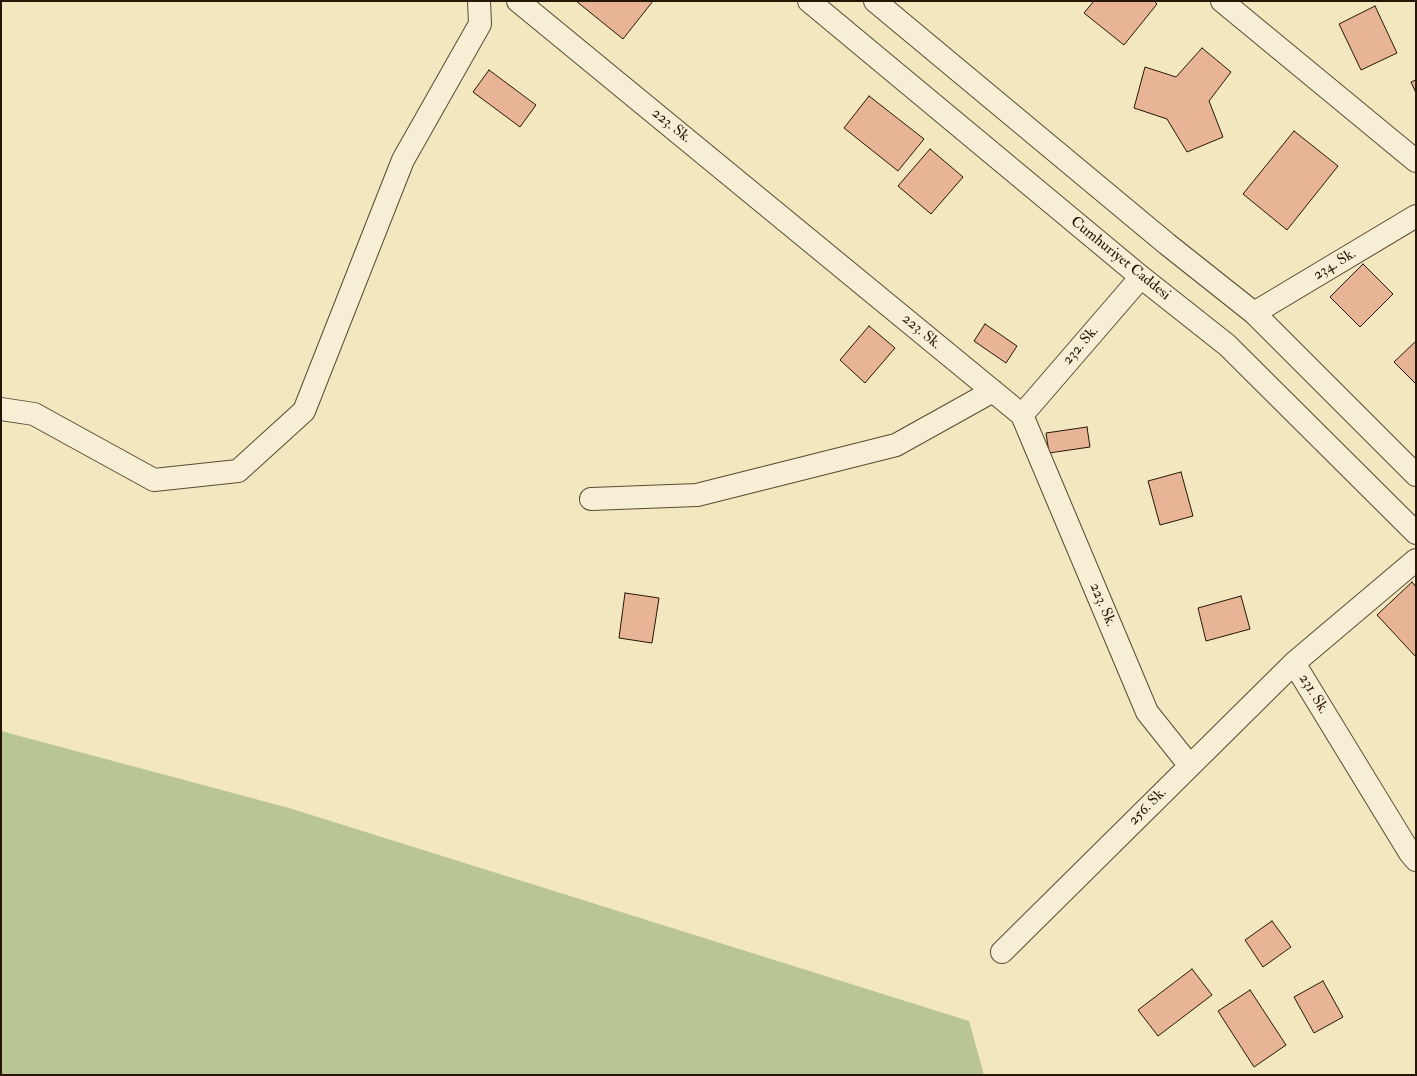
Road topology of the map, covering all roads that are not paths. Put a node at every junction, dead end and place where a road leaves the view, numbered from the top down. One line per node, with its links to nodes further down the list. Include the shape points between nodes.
1 (479, 1): 11 (street, via 480,24 403,160 304,411 238,471 154,480 34,414)
2 (518, 1): 10 (street, 223. Sk.)
3 (810, 1): 8 (street, Cumhuriyet Caddesi)
4 (875, 1): 9 (street, via 1167,244)
5 (1222, 1): 6 (street)
6 (1416, 161)
7 (1416, 216): 9 (street, 234. Sk.)
8 (1141, 277): 12 (street, 232. Sk.); 15 (street, Cumhuriyet Caddesi, via 1227,345)
9 (1254, 313): 13 (street)
10 (993, 392): 12 (street, 223. Sk.); 14 (street, via 896,445 697,495)
11 (1, 409)
12 (1022, 415): 18 (street, 223. Sk., via 1147,712)
13 (1416, 475)
14 (591, 499)
15 (1416, 533)
16 (1416, 560): 17 (street, 231. Sk.)
17 (1294, 663): 18 (street, 256. Sk.); 19 (street, 231. Sk.)
18 (1190, 766): 20 (street, 256. Sk.)
19 (1416, 860)
20 (1002, 952)

